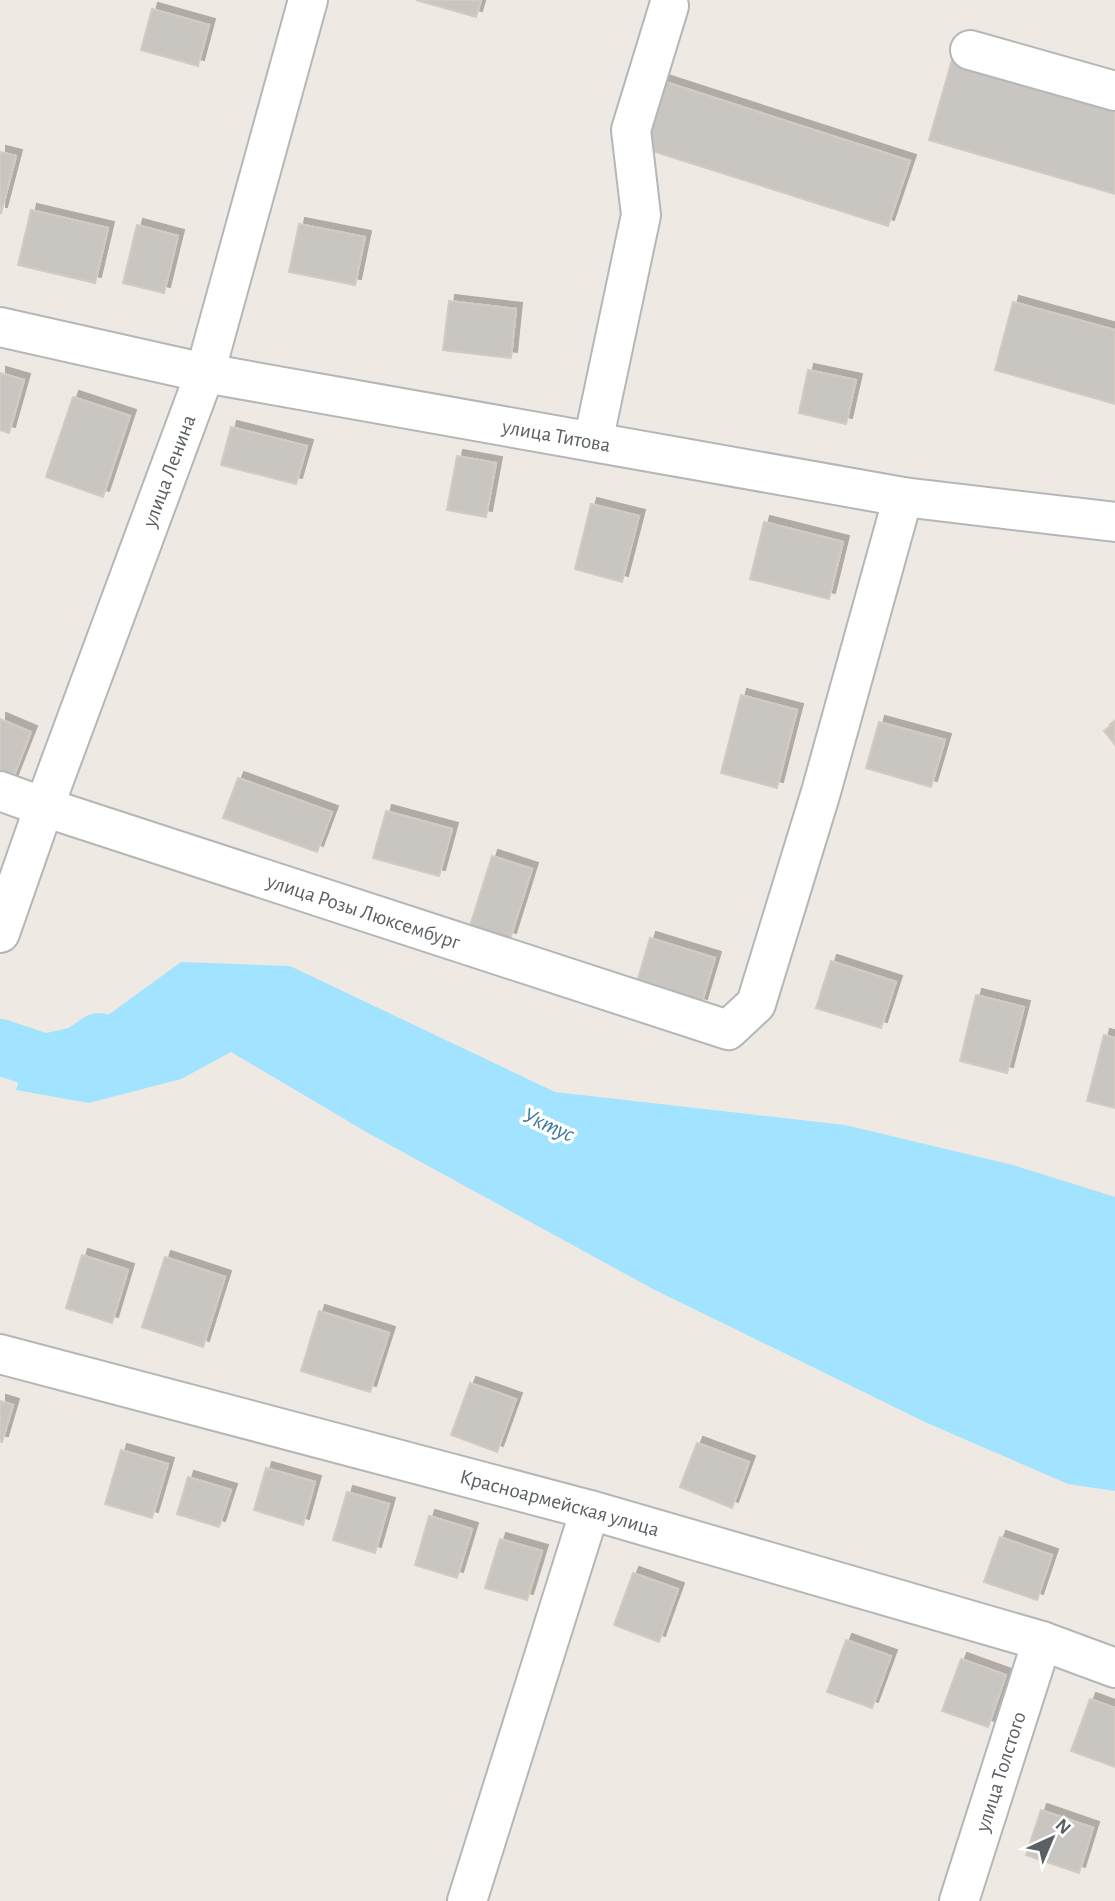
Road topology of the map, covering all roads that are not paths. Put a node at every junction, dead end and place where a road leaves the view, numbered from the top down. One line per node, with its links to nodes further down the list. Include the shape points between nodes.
1 (308, 0): 6 (street, улица Ленина)
2 (669, 6): 7 (street, via 631,130 641,215)
3 (970, 50): 4 (street)
4 (1115, 91)
5 (0, 327): 6 (street, улица Титова)
6 (205, 373): 7 (street, улица Титова); 11 (street, улица Ленина)
7 (593, 442): 8 (street, улица Титова)
8 (903, 497): 9 (street, улица Титова); 11 (street, улица Розы Люксембург, via 756,1004 728,1030)
9 (1115, 522)
10 (0, 791): 11 (street, улица Розы Люксембург)
11 (44, 807): 12 (street, улица Ленина)
12 (0, 933)
13 (0, 1354): 14 (street, Красноармейская улица)
14 (590, 1510): 15 (street, Красноармейская улица); 17 (street)
15 (1042, 1641): 16 (street, Красноармейская улица); 18 (street, улица Толстого)
16 (1115, 1668)
17 (467, 1901)
18 (958, 1901)

